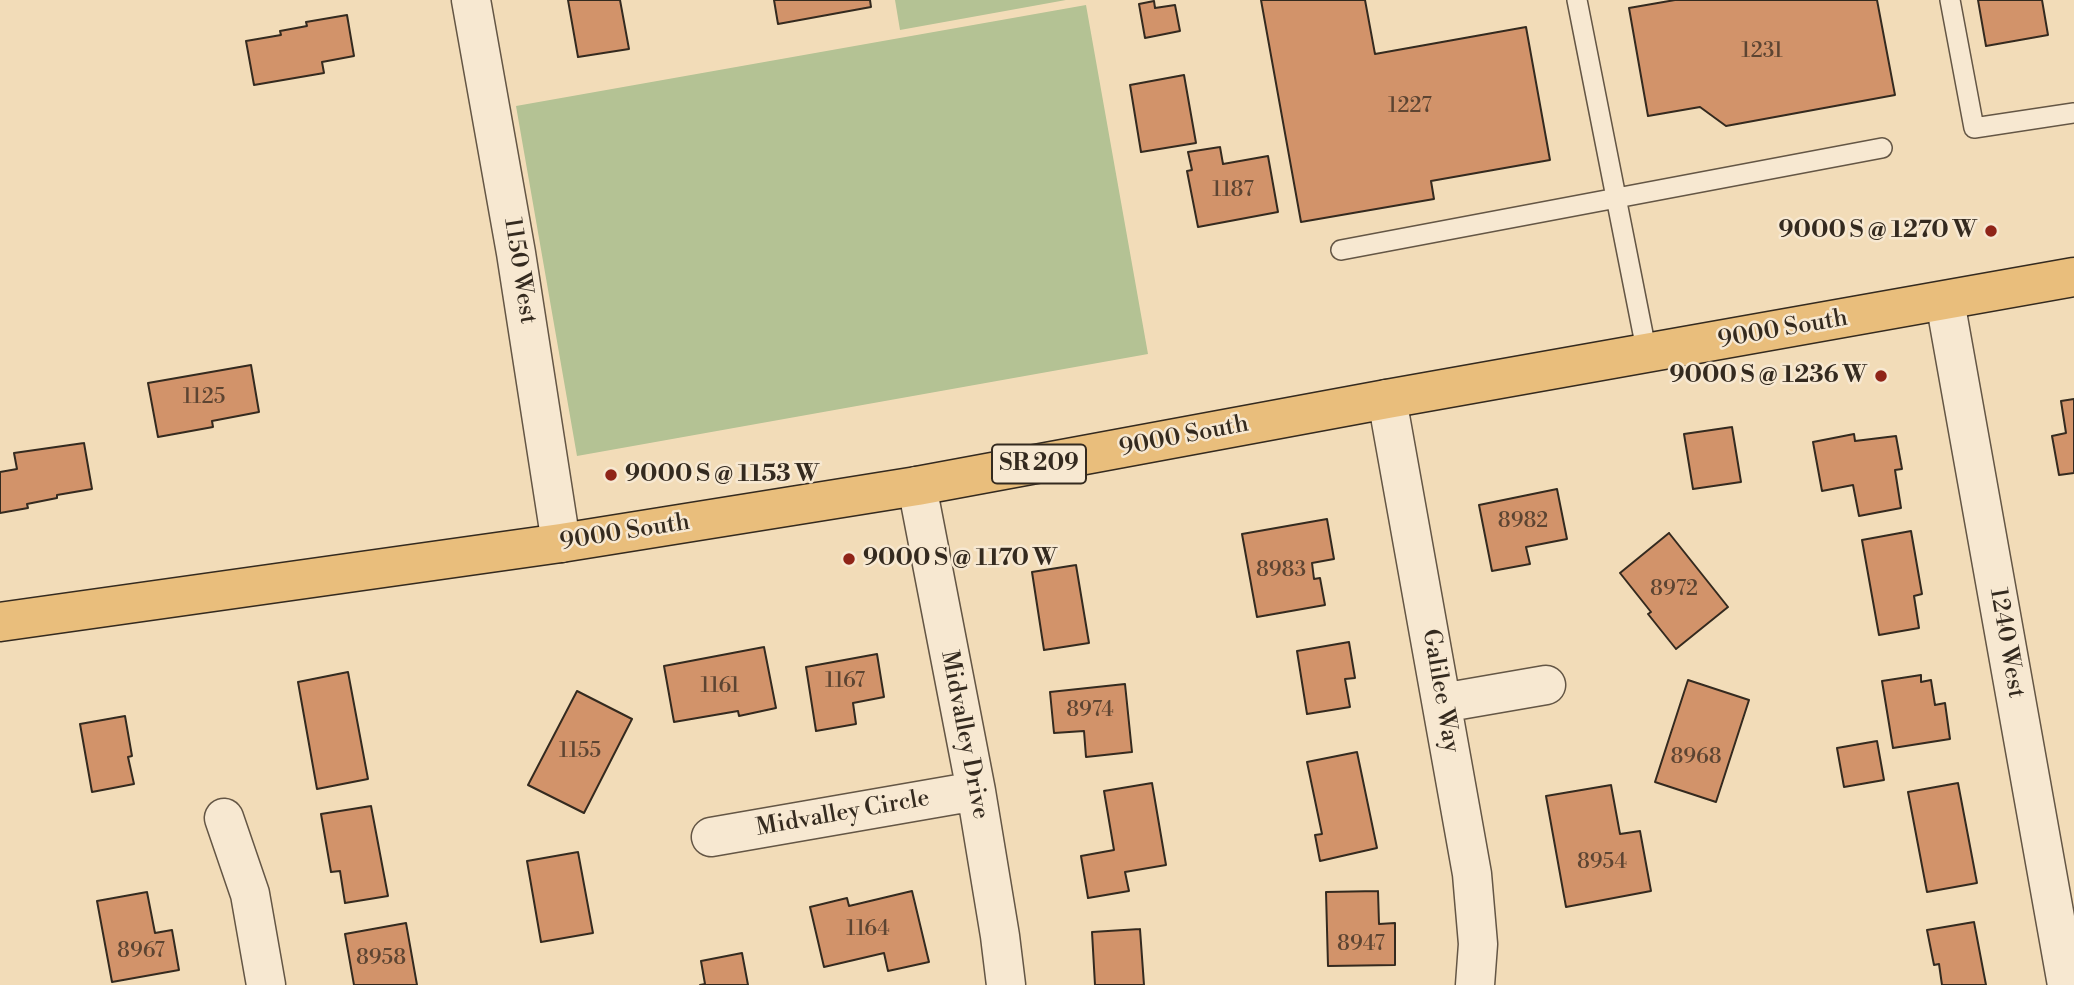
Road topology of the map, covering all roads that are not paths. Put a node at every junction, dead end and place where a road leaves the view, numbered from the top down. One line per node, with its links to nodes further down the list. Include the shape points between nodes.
1 (471, 0): 13 (street, 1150 West)
2 (1577, 0): 6 (lane)
3 (1950, 0): 4 (lane, via 1974,128)
4 (2074, 113)
5 (1882, 148): 6 (lane)
6 (1616, 199): 7 (lane); 10 (lane)
7 (1341, 250)
8 (2074, 277): 9 (main road, 9000 South / SR 209)
9 (1945, 300): 10 (main road, 9000 South / SR 209); 23 (street, 1240 West)
10 (1647, 354): 11 (main road, 9000 South / SR 209)
11 (1387, 399): 12 (main road, 9000 South / SR 209); 16 (street, Galilee Way)
12 (918, 486): 13 (main road, 9000 South / SR 209); 17 (street, Midvalley Drive)
13 (561, 543): 14 (main road, 9000 South / SR 209)
14 (0, 622)
15 (1546, 685): 16 (street)
16 (1442, 703): 22 (street, Galilee Way, via 1472,874 1478,944)
17 (976, 791): 19 (street, Midvalley Circle); 21 (street, Midvalley Drive)
18 (224, 818): 20 (street, via 250,894)
19 (711, 837)
20 (266, 985)
21 (1006, 985)
22 (1475, 985)
23 (2067, 985)

